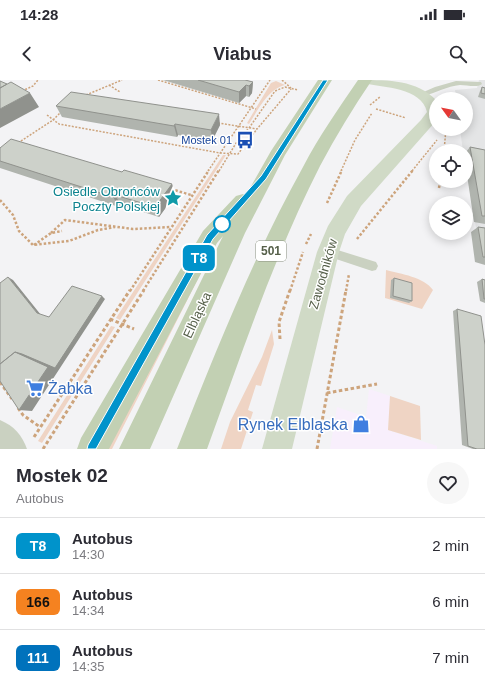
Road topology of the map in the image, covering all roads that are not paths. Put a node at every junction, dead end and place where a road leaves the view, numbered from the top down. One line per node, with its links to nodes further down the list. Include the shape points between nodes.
1 (325, 80): 6 (main road, Elbląska)
2 (366, 80): 13 (main road, 501, via 343,111 320,150 282,225)
3 (369, 80): 5 (street)
4 (478, 84): 5 (lane, via 450,83)
5 (423, 94): 7 (street, Zawodników, via 432,103 434,112 427,123 354,201 335,232)
6 (264, 178): 11 (main road, via 210,237); 12 (main road, Elbląska, via 235,233)
7 (328, 252): 8 (lane); 14 (street, Zawodników)
8 (372, 266)
9 (0, 435): 10 (street)
10 (23, 444)
11 (92, 449)
12 (134, 449)
13 (192, 449)
14 (277, 449)

